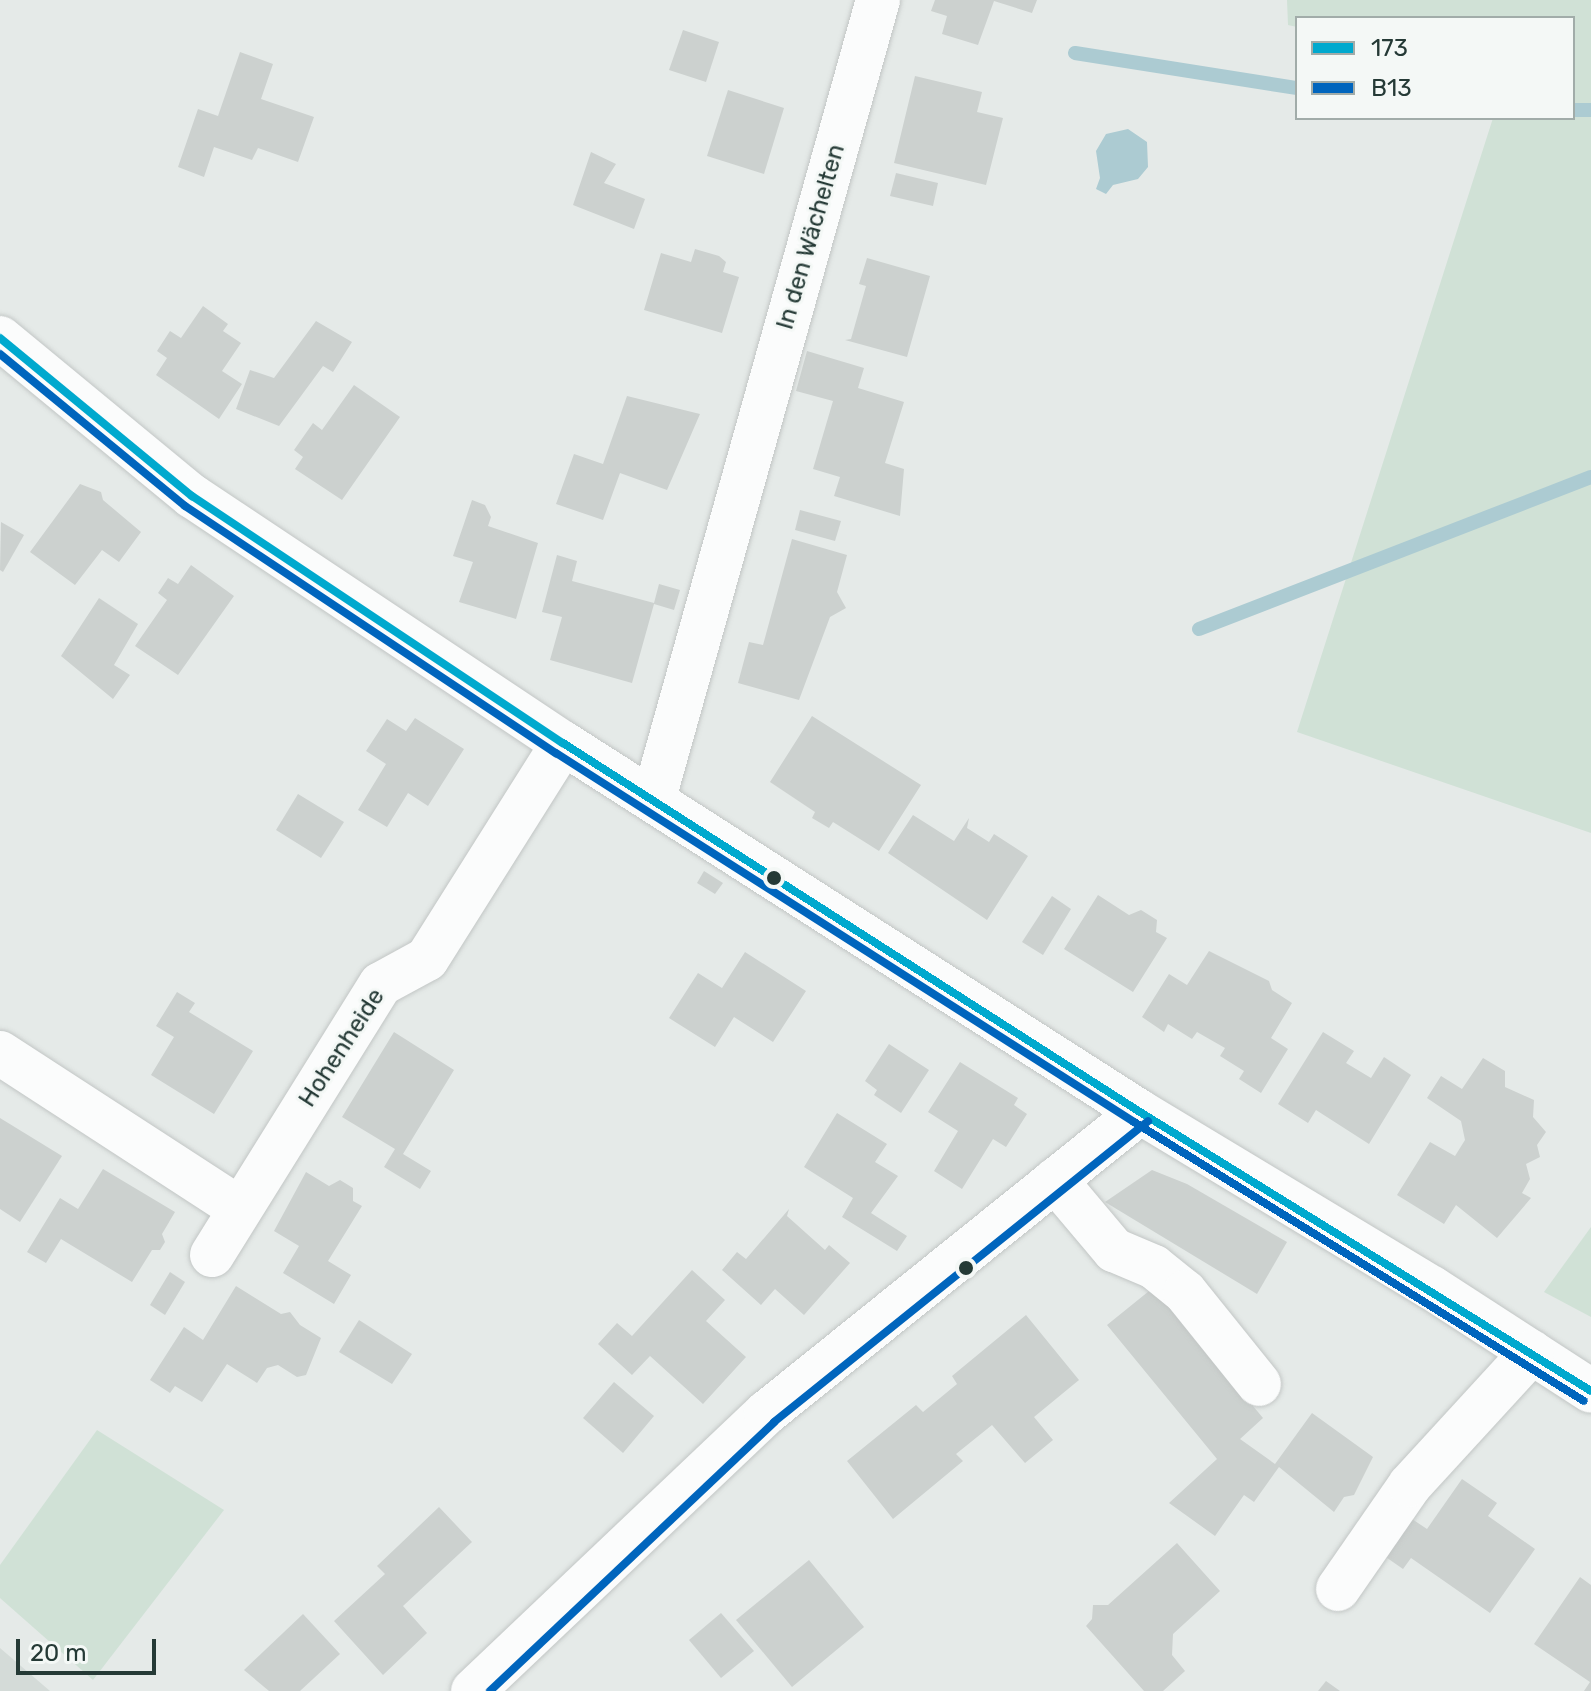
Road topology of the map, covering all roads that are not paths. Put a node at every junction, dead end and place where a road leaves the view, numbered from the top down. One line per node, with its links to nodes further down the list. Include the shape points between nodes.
1 (878, 0): 4 (street, In den Wächelten)
2 (0, 338): 3 (street, via 192,496)
3 (563, 743): 4 (street); 8 (street, Hohenheide, via 427,959 381,984)
4 (654, 798): 6 (street)
5 (0, 1053): 8 (street)
6 (1140, 1112): 7 (street); 10 (street)
7 (1055, 1180): 11 (street, via 1114,1250 1154,1267 1185,1292); 14 (street, via 766,1413)
8 (240, 1209): 9 (street, Hohenheide)
9 (212, 1255)
10 (1532, 1352): 12 (street); 13 (street, via 1410,1485)
11 (1259, 1384)
12 (1591, 1391)
13 (1338, 1589)
14 (473, 1691)

